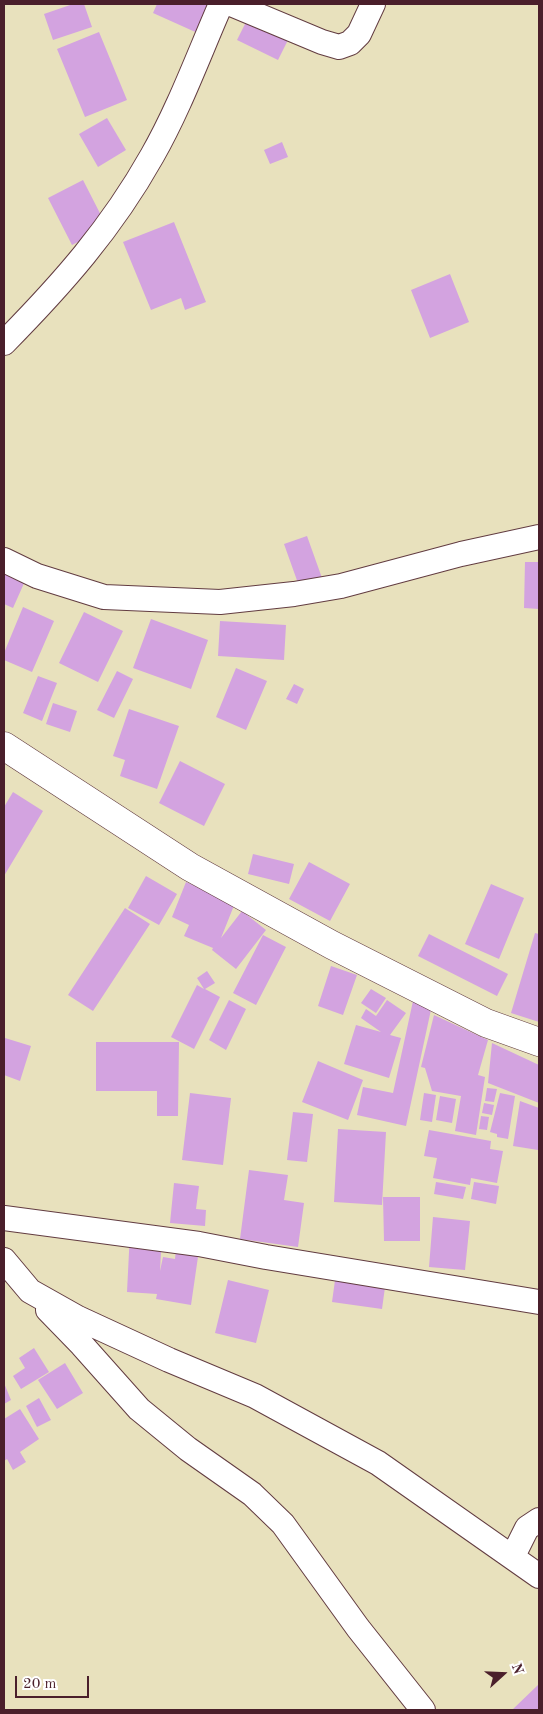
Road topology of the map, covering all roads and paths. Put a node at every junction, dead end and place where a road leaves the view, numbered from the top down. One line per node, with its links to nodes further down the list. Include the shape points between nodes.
1 (221, 4): 4 (street, via 172,118 134,186 104,232 66,278)
2 (231, 4): 3 (street, via 339,47 350,43 359,34)
3 (373, 4)
4 (4, 343)
5 (539, 537): 6 (street, via 341,586 220,602 104,597 37,576)
6 (4, 560)
7 (4, 746): 8 (street, via 190,867 332,945 478,1019)
8 (539, 1042)
9 (4, 1218): 12 (street, via 199,1244)
10 (4, 1260): 11 (street)
11 (30, 1291): 14 (street, via 94,1326 254,1396 360,1453); 16 (street, via 139,1409 188,1449 252,1494 282,1524)
12 (539, 1302)
13 (539, 1520): 14 (street, via 527,1528)
14 (513, 1556): 15 (street)
15 (539, 1576)
16 (423, 1710)

